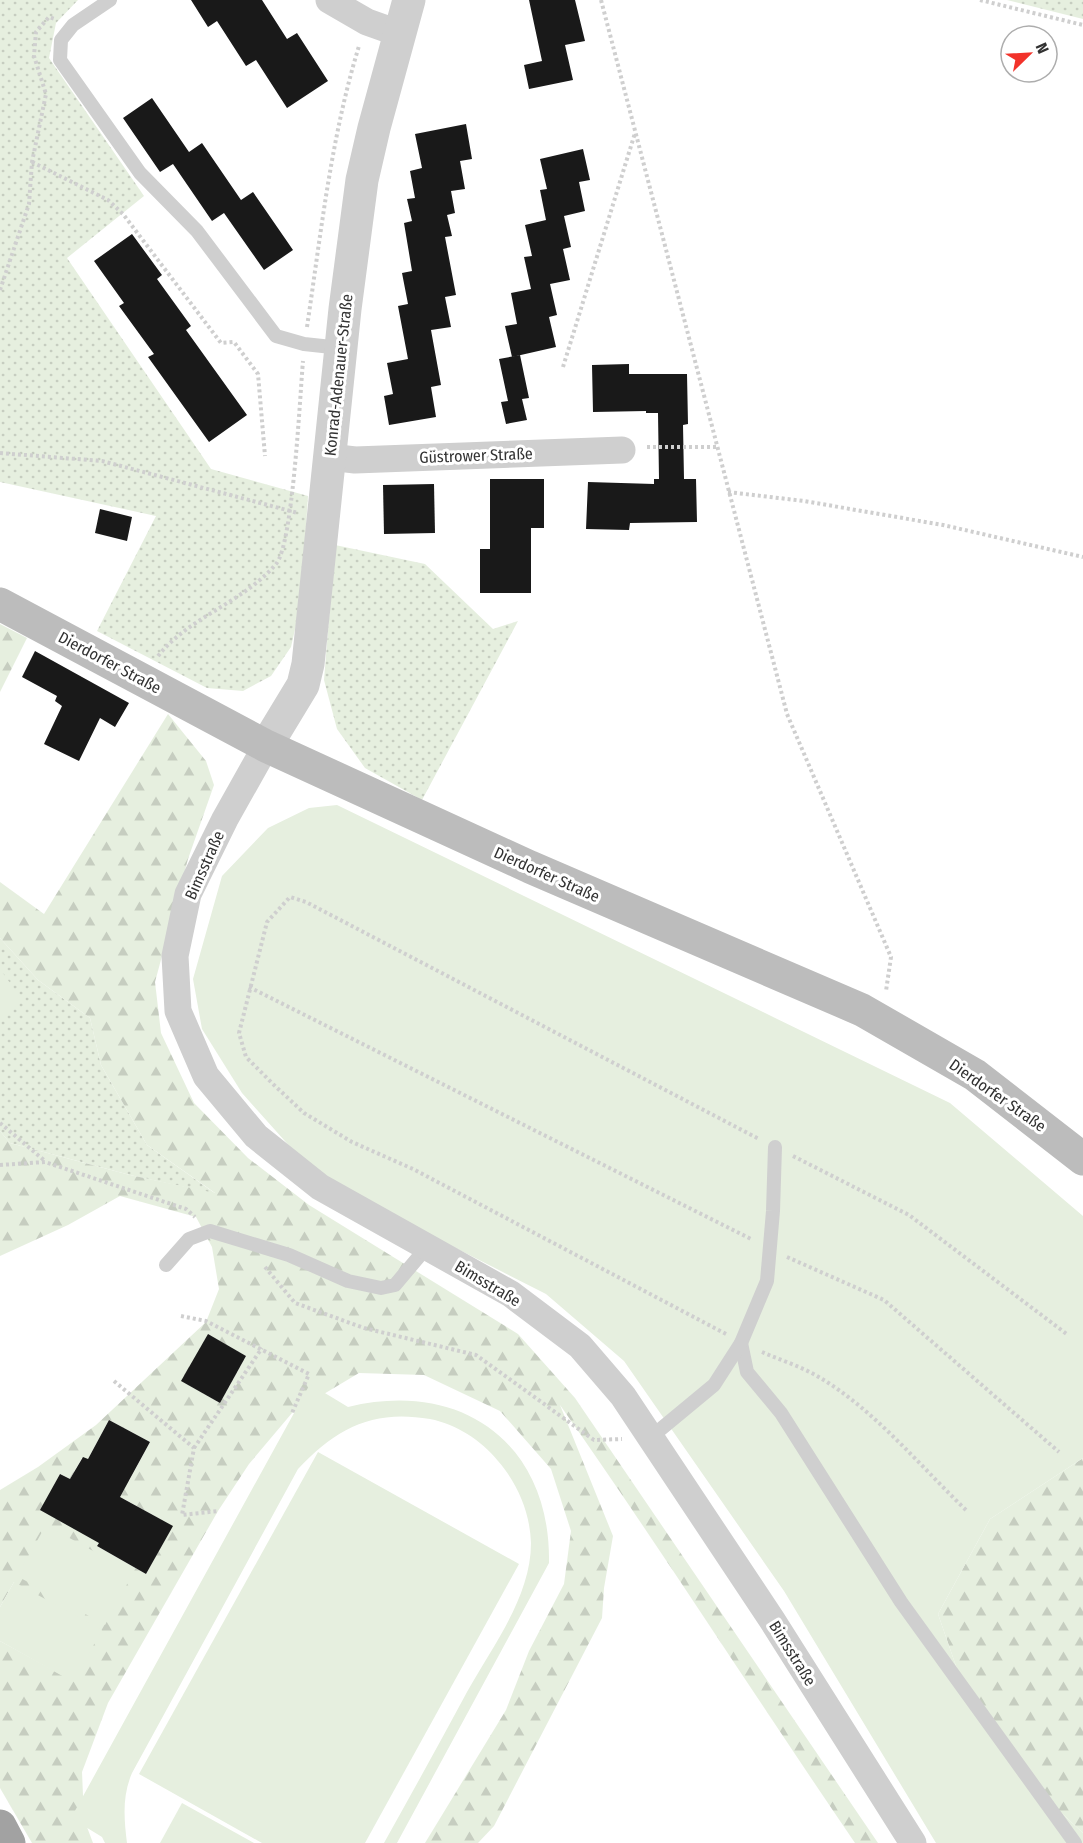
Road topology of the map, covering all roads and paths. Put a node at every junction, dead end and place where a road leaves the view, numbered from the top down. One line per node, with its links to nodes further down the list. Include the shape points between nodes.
1 (110, 0): 6 (lane)
2 (329, 0): 8 (street, via 367,22)
3 (409, 0): 8 (street, Konrad-Adenauer-Straße)
4 (601, 0): 10 (path)
5 (980, 0): 7 (path)
6 (73, 25): 11 (path, via 49,17 36,32 34,56 46,94); 13 (lane, via 61,40 60,60 140,172 197,231 276,336)
7 (1083, 25)
8 (398, 33): 14 (street, Konrad-Adenauer-Straße, via 362,180)
9 (361, 42): 13 (path, via 344,95)
10 (635, 132): 15 (path); 16 (path)
11 (32, 162): 12 (path, via 29,204); 19 (path, via 108,200 123,214 221,343 234,342 258,374)
12 (0, 290)
13 (304, 344): 14 (lane); 22 (path)
14 (341, 348): 20 (street, Konrad-Adenauer-Straße)
15 (563, 367)
16 (717, 447): 17 (path, via 667,445); 21 (path)
17 (622, 450): 20 (street, Güstrower Straße, via 355,460)
18 (0, 453): 22 (path, via 102,461)
19 (266, 456)
20 (330, 457): 23 (street, Konrad-Adenauer-Straße)
21 (728, 492): 24 (path, via 943,525); 29 (path, via 787,714 891,957)
22 (289, 511): 23 (path); 26 (path, via 278,562 173,641)
23 (321, 518): 27 (street, Konrad-Adenauer-Straße, via 303,685)
24 (1083, 556)
25 (0, 604): 26 (main road, Dierdorfer Straße)
26 (144, 680): 27 (main road, Dierdorfer Straße)
27 (266, 746): 29 (main road, Dierdorfer Straße); 37 (street, Bimsstraße, via 188,894 175,956 178,1011 206,1076 256,1136 320,1187)
28 (249, 987): 31 (path, via 267,922 290,897 298,899); 38 (path); 42 (path, via 239,1033 246,1057 304,1113 352,1142 413,1169)
29 (881, 1021): 32 (main road, Dierdorfer Straße, via 975,1075)
30 (0, 1123): 33 (path)
31 (775, 1147): 38 (lane); 41 (path, via 909,1215)
32 (1083, 1159)
33 (45, 1162): 34 (path); 35 (path, via 186,1209)
34 (0, 1165)
35 (210, 1231): 36 (lane); 39 (lane, via 189,1239)
36 (244, 1242): 37 (lane, via 289,1255 348,1281 381,1287 395,1285); 46 (path, via 295,1303 363,1328 476,1355 594,1440)
37 (427, 1247): 46 (street, Bimsstraße, via 511,1294 580,1346)
38 (768, 1248): 42 (lane, via 767,1281); 48 (path, via 884,1300)
39 (166, 1265)
40 (181, 1316): 43 (path, via 206,1322)
41 (1068, 1335)
42 (741, 1343): 46 (lane, via 714,1385); 50 (path, via 816,1376 837,1390 870,1416); 54 (lane, via 747,1372 782,1413 901,1602)
43 (262, 1348): 45 (path, via 309,1374); 47 (path)
44 (114, 1382): 47 (path)
45 (292, 1413)
46 (650, 1437): 53 (street, Bimsstraße)
47 (194, 1448): 49 (path, via 182,1515)
48 (1059, 1452)
49 (218, 1511)
50 (968, 1512)
51 (0, 1826): 52 (highway)
52 (9, 1843)
53 (913, 1843)
54 (1075, 1843)

